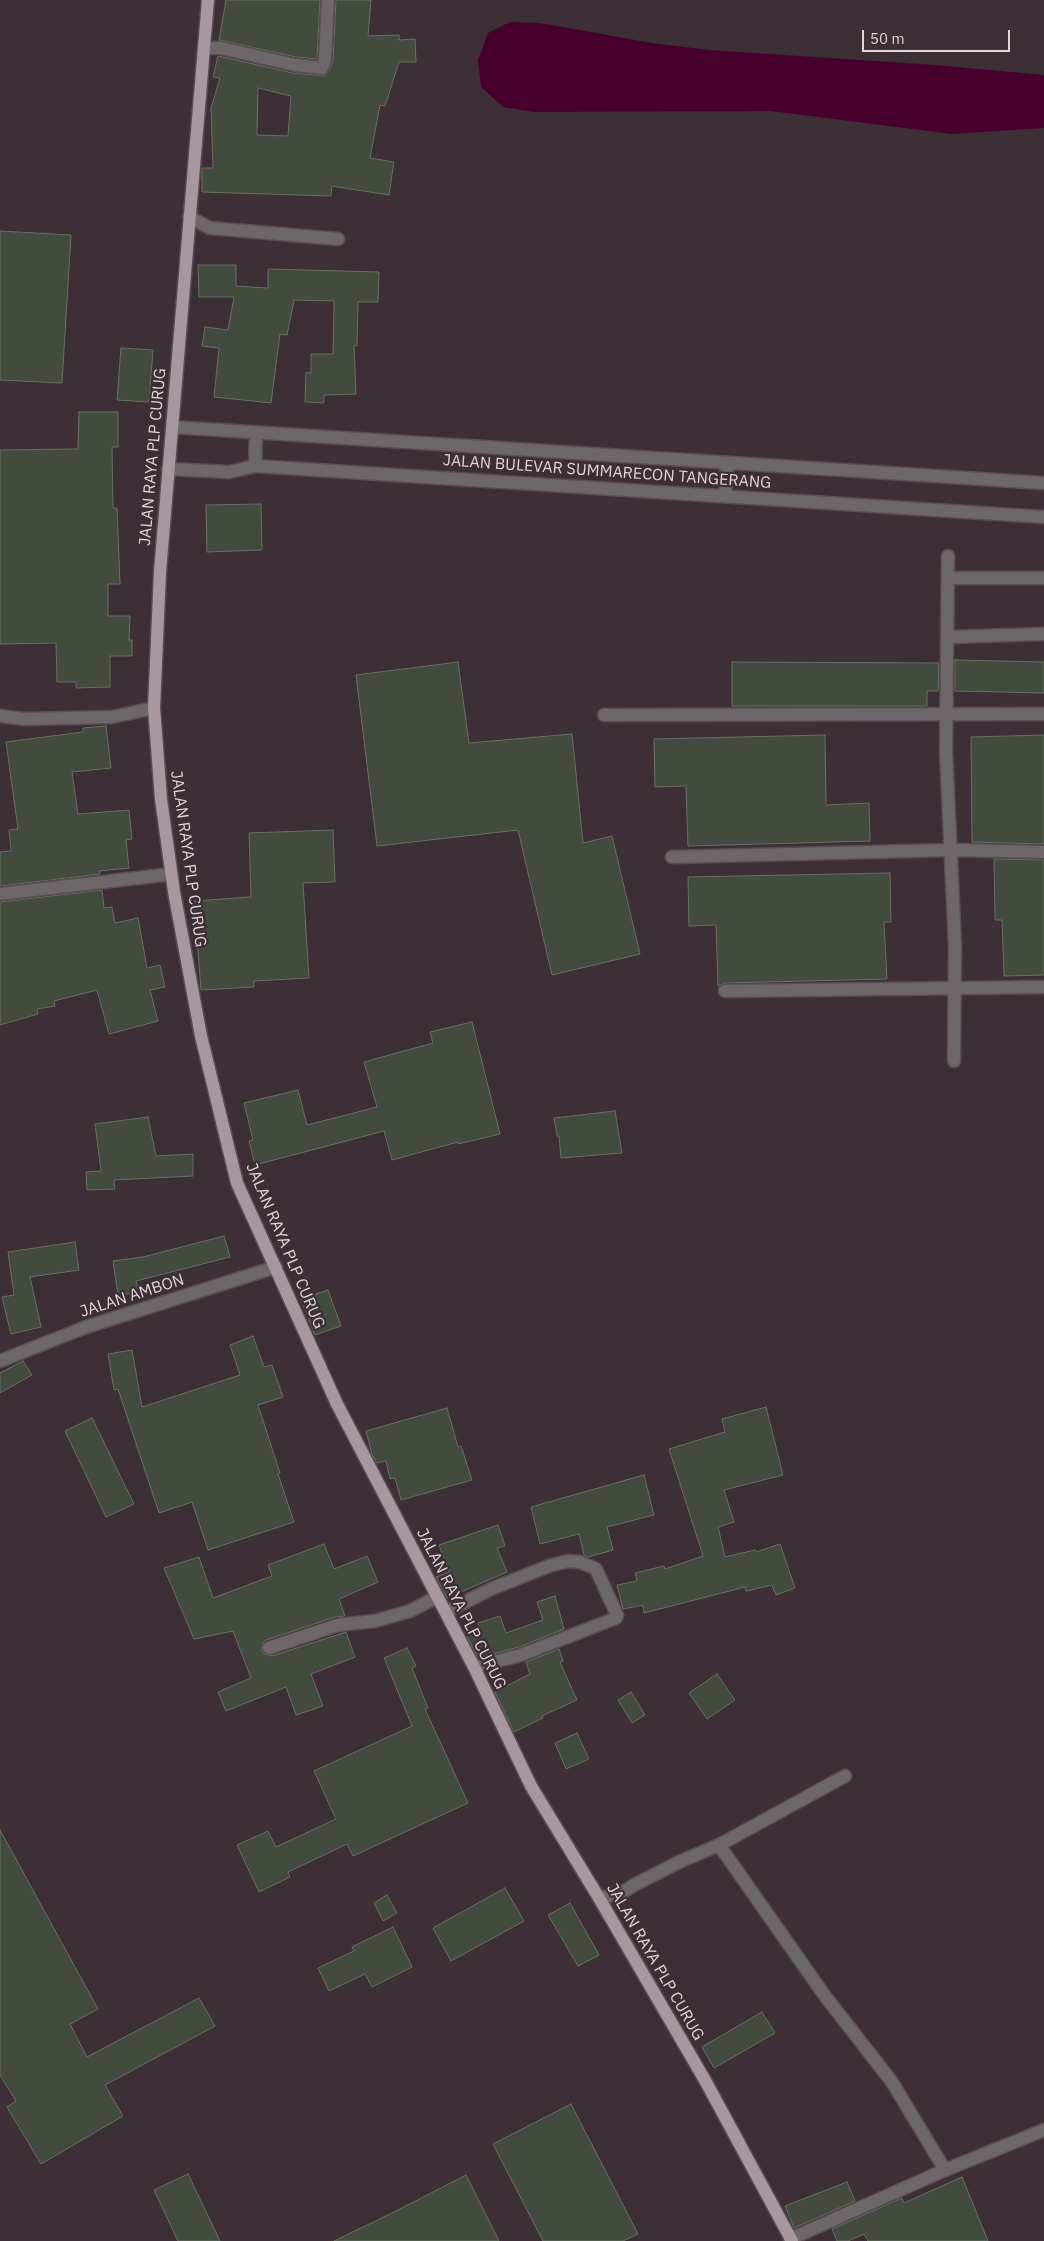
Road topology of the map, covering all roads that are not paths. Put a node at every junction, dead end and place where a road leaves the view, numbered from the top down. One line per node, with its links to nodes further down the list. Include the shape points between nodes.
1 (208, 0): 3 (main road, JALAN RAYA PLP CURUG)
2 (328, 0): 3 (street, via 322,68 221,48)
3 (204, 48): 4 (main road, JALAN RAYA PLP CURUG)
4 (189, 216): 5 (street, via 210,228); 6 (main road, JALAN RAYA PLP CURUG)
5 (338, 239)
6 (172, 427): 7 (street, JALAN BULEVAR SUMMARECON TANGERANG); 10 (main road, JALAN RAYA PLP CURUG)
7 (256, 433): 8 (street, JALAN BULEVAR SUMMARECON TANGERANG); 9 (street)
8 (728, 463): 11 (street, JALAN BULEVAR SUMMARECON TANGERANG); 12 (street)
9 (255, 466): 10 (street, JALAN BULEVAR SUMMARECON TANGERANG, via 229,472); 12 (street, JALAN BULEVAR SUMMARECON TANGERANG)
10 (168, 469): 19 (main road, JALAN RAYA PLP CURUG)
11 (1044, 483)
12 (725, 496): 13 (street, JALAN BULEVAR SUMMARECON TANGERANG)
13 (1044, 517)
14 (948, 556): 15 (street)
15 (948, 578): 16 (street); 18 (street)
16 (1044, 578)
17 (1044, 634): 18 (street)
18 (948, 637): 20 (street)
19 (154, 708): 23 (street, via 112,718 24,719); 27 (main road, JALAN RAYA PLP CURUG)
20 (946, 714): 21 (street); 22 (street); 24 (street)
21 (1044, 714)
22 (604, 715)
23 (0, 716)
24 (951, 850): 25 (street); 26 (street); 29 (street)
25 (1044, 852)
26 (672, 857)
27 (171, 874): 28 (street); 33 (main road, JALAN RAYA PLP CURUG, via 202,1036 237,1183)
28 (0, 894)
29 (954, 987): 30 (street); 31 (street); 32 (street)
30 (1044, 988)
31 (725, 991)
32 (954, 1061)
33 (276, 1267): 34 (street, JALAN AMBON, via 86,1327); 35 (main road, JALAN RAYA PLP CURUG, via 336,1404)
34 (0, 1361)
35 (437, 1596): 36 (main road, JALAN RAYA PLP CURUG); 37 (street, via 410,1610 375,1621 338,1625)
36 (446, 1612): 38 (main road, JALAN RAYA PLP CURUG); 38 (street, via 491,1589 549,1566 568,1561 596,1569 616,1618 521,1655)
37 (269, 1648)
38 (474, 1667): 41 (main road, JALAN RAYA PLP CURUG, via 531,1786)
39 (845, 1776): 40 (street)
40 (718, 1845): 41 (street, via 634,1884 620,1894); 43 (street, via 825,1996 892,2082)
41 (600, 1898): 44 (main road, JALAN RAYA PLP CURUG, via 706,2082)
42 (1044, 2130): 43 (street)
43 (945, 2170): 44 (street)
44 (791, 2240)

